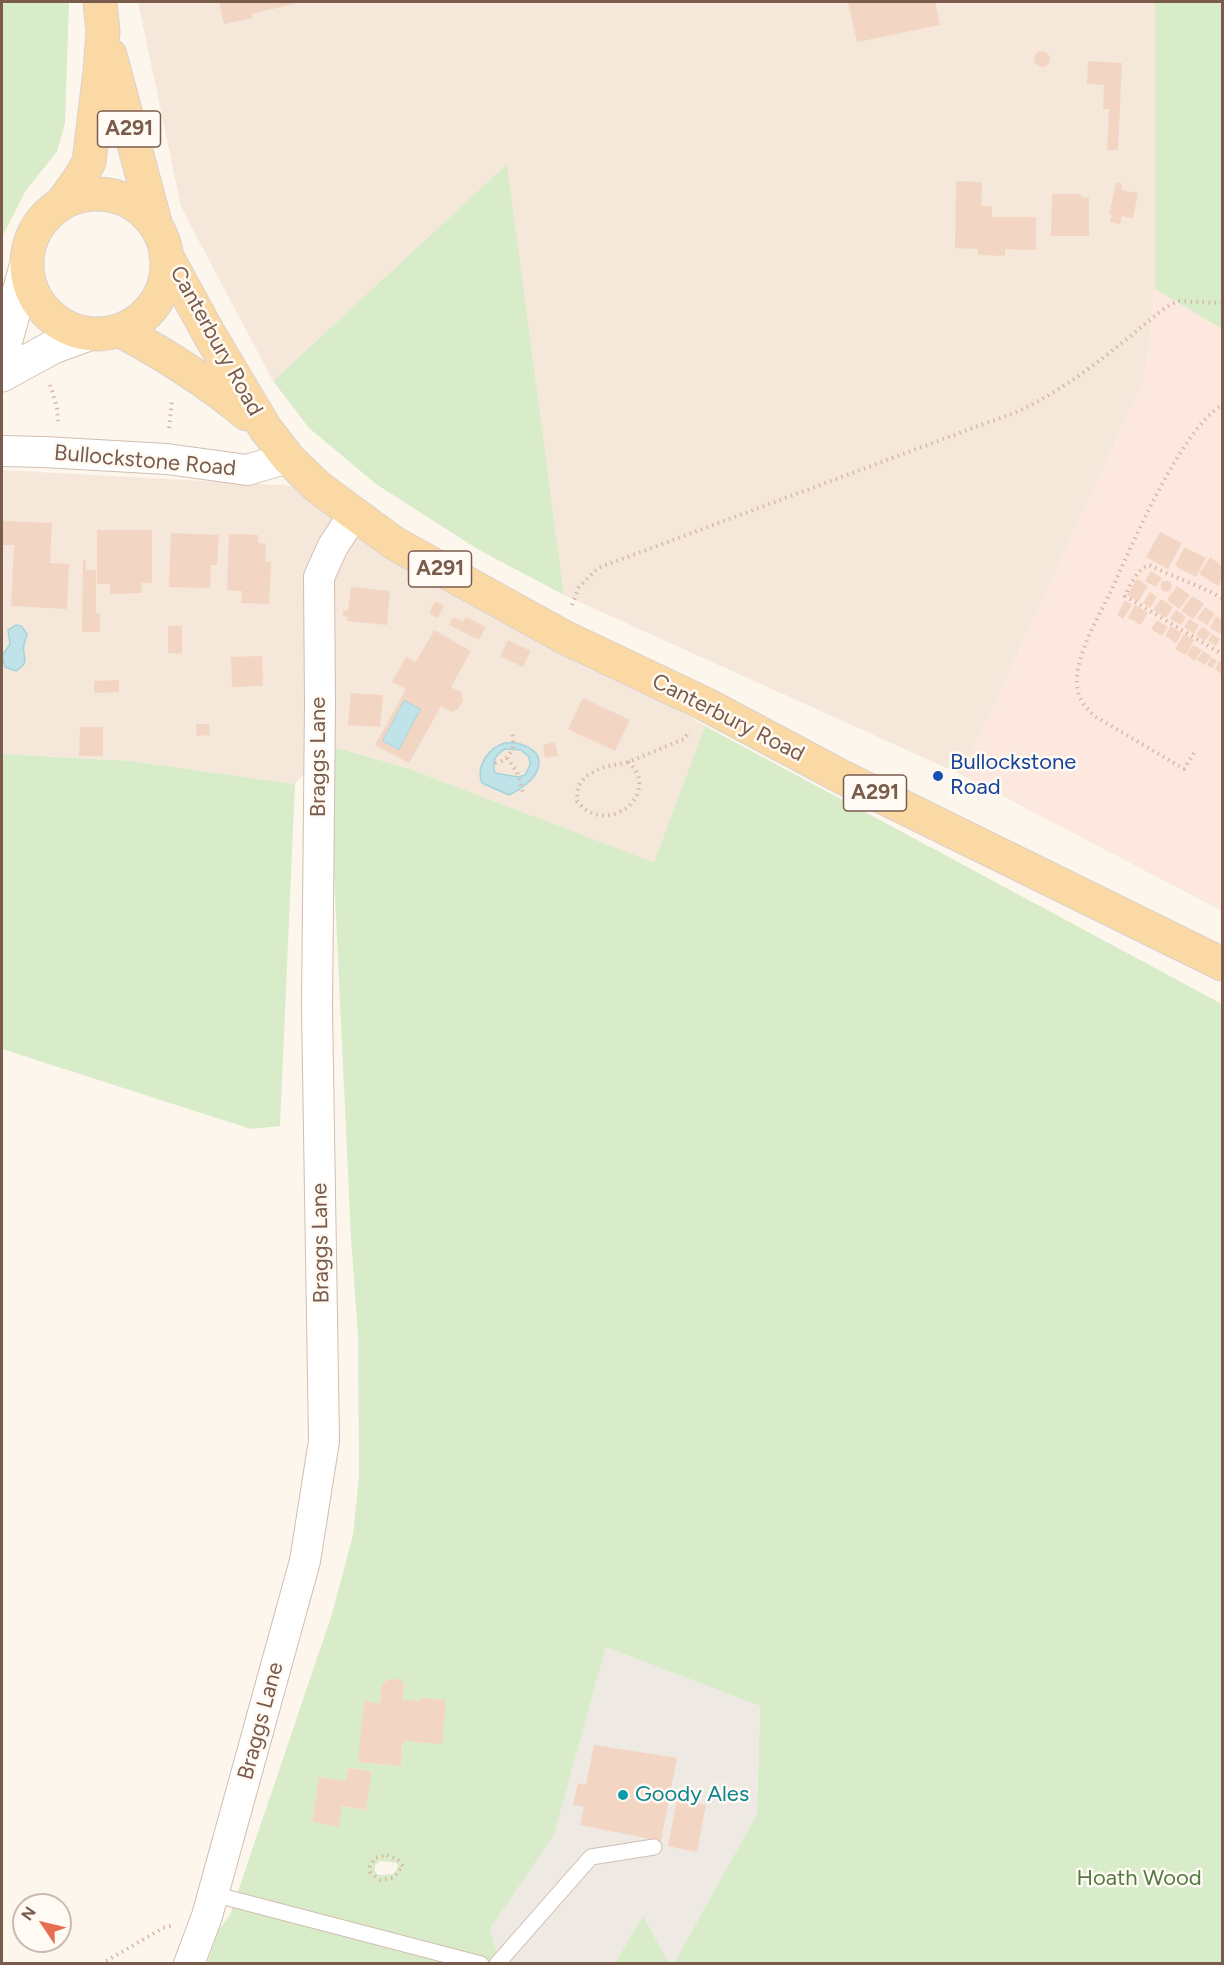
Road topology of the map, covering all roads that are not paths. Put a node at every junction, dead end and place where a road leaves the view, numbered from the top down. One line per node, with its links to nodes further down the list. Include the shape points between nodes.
1 (102, 16): 2 (main road, Canterbury Road / A291, via 89,162); 3 (main road, Canterbury Road / A291)
2 (62, 203): 3 (main road, via 84,195 128,201 146,214); 4 (main road, via 36,230 27,252)
3 (161, 241): 5 (main road, via 166,277 158,298 147,314); 8 (main road, Canterbury Road / A291, via 209,334)
4 (27, 267): 5 (main road, via 29,286 50,317 66,328); 6 (street)
5 (105, 332): 7 (street, via 53,347); 8 (main road, Canterbury Road / A291, via 156,350 213,386)
6 (2, 354)
7 (2, 375)
8 (265, 428): 10 (main road, Canterbury Road / A291)
9 (2, 452): 10 (street, Bullockstone Road, via 167,459 247,470)
10 (288, 458): 11 (main road, Canterbury Road / A291)
11 (354, 514): 12 (main road, Canterbury Road / A291, via 394,543 564,637); 14 (street, Braggs Lane, via 319,577 317,1007 324,1441 305,1561)
12 (1222, 964)
13 (654, 1847): 17 (lane, via 591,1857)
14 (210, 1905): 15 (street, Braggs Lane); 16 (lane)
15 (189, 1964)
16 (481, 1964)
17 (497, 1964)

